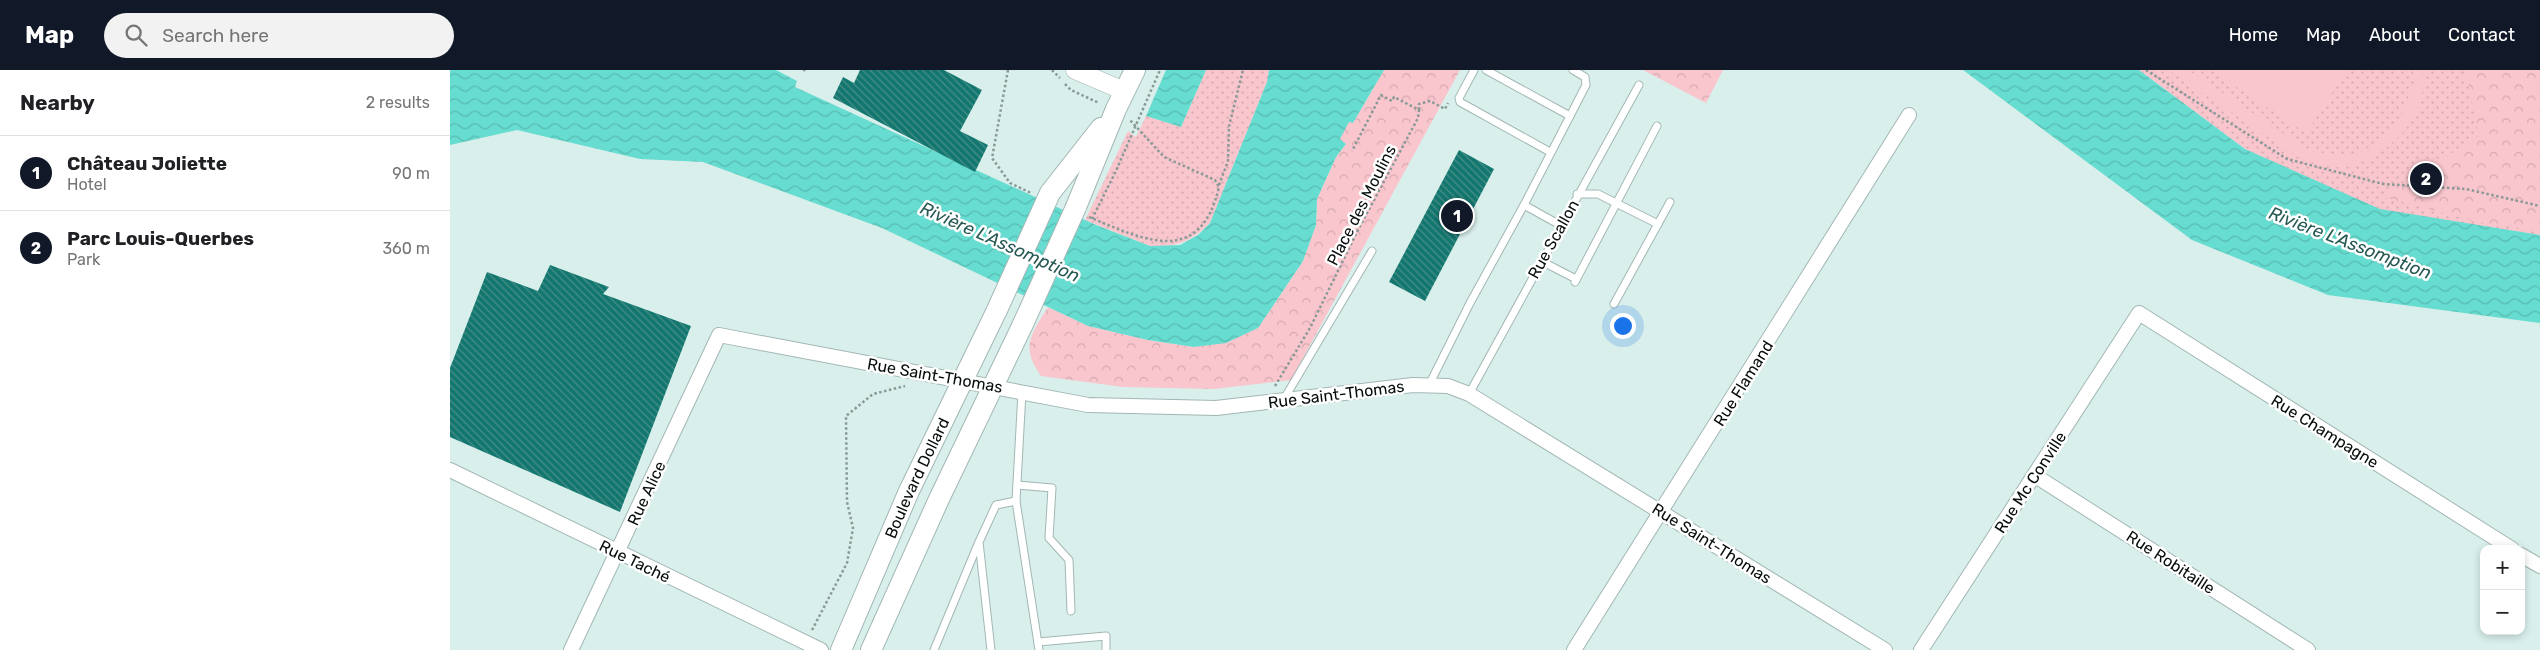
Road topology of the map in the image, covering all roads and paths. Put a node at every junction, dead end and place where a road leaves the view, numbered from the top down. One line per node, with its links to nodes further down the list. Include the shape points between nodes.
1 (1008, 70): 23 (path, via 992,158 1010,183)
2 (1052, 70): 12 (path, via 1071,90)
3 (1075, 70): 12 (street)
4 (1135, 70): 12 (main road)
5 (1160, 70): 17 (path)
6 (1243, 70): 21 (path, via 1230,126 1228,161)
7 (1474, 70): 13 (lane, via 1459,98)
8 (1486, 70): 16 (lane)
9 (1573, 70): 16 (lane, via 1585,77 1586,85)
10 (2146, 70): 27 (path, via 2288,159 2383,184 2466,189)
11 (1639, 85): 22 (lane, Rue Scallon)
12 (1120, 100): 17 (path); 23 (main road, Boulevard Dollard); 28 (main road, Boulevard Dollard)
13 (1460, 102): 14 (path, via 1451,97 1445,109 1430,101 1419,104); 20 (lane)
14 (1419, 110): 19 (path, Place des Moulins, via 1394,97 1392,101 1381,95); 44 (path, Place des Moulins, via 1418,118 1310,328)
15 (1909, 115): 49 (street, Rue Flamand)
16 (1570, 116): 20 (lane)
17 (1135, 124): 21 (path, via 1164,157 1215,180); 29 (path)
18 (1657, 126): 25 (lane)
19 (1352, 151)
20 (1550, 152): 26 (lane)
21 (1219, 187): 29 (path, via 1206,221 1195,232 1169,242 1142,239)
22 (1577, 194): 25 (lane, via 1598,194); 30 (lane, Rue Scallon)
23 (1044, 195): 37 (main road, Boulevard Dollard, bridge, via 997,310)
24 (1670, 202): 31 (lane)
25 (1618, 203): 31 (lane); 33 (lane, via 1575,281)
26 (1524, 205): 30 (lane); 40 (lane)
27 (2540, 206)
28 (1079, 211): 29 (path); 39 (main road, Boulevard Dollard, bridge)
29 (1092, 219)
30 (1560, 224): 33 (lane, Rue Scallon)
31 (1658, 224): 34 (lane)
32 (1372, 251): 43 (lane)
33 (1541, 261): 42 (lane, Rue Scallon)
34 (1614, 304)
35 (2139, 313): 46 (street, Rue Mc Conville); 51 (street, Rue Champagne)
36 (719, 336): 37 (street, Rue Saint-Thomas); 52 (street, Rue Alice)
37 (962, 380): 39 (street, Rue Saint-Thomas); 60 (main road, Boulevard Dollard, via 909,491)
38 (914, 385): 57 (path, via 873,394 846,416 847,502 853,528 847,563)
39 (994, 386): 41 (street, Rue Saint-Thomas); 61 (main road, Boulevard Dollard)
40 (1429, 386): 42 (street, Rue Saint-Thomas, via 1448,386); 43 (street, Rue Saint-Thomas, via 1413,385)
41 (1022, 392): 44 (street, Rue Saint-Thomas, via 1088,405 1216,408); 47 (lane)
42 (1469, 394): 49 (street, Rue Saint-Thomas)
43 (1283, 400): 44 (street, Rue Saint-Thomas)
44 (1265, 402)
45 (450, 470): 52 (street, Rue Taché)
46 (2034, 475): 68 (street, Rue Mc Conville); 69 (street, Rue Robitaille)
47 (1017, 485): 48 (lane); 55 (lane, via 1052,488 1049,538 1069,560)
48 (1016, 501): 50 (lane, via 996,505); 56 (lane)
49 (1662, 512): 66 (street, Rue Flamand); 67 (street, Rue Saint-Thomas)
50 (979, 542): 62 (lane); 63 (lane)
51 (2506, 545)
52 (618, 552): 57 (street, Rue Taché); 58 (street, Rue Alice)
53 (2525, 557): 54 (street)
54 (2540, 566)
55 (1071, 611)
56 (1038, 642): 64 (lane); 65 (lane, via 1106,636)
57 (806, 643): 59 (street, Rue Taché)
58 (571, 650)
59 (821, 650)
60 (841, 650)
61 (871, 650)
62 (934, 650)
63 (991, 650)
64 (1039, 650)
65 (1106, 650)
66 (1574, 650)
67 (1885, 650)
68 (1921, 650)
69 (2308, 650)

